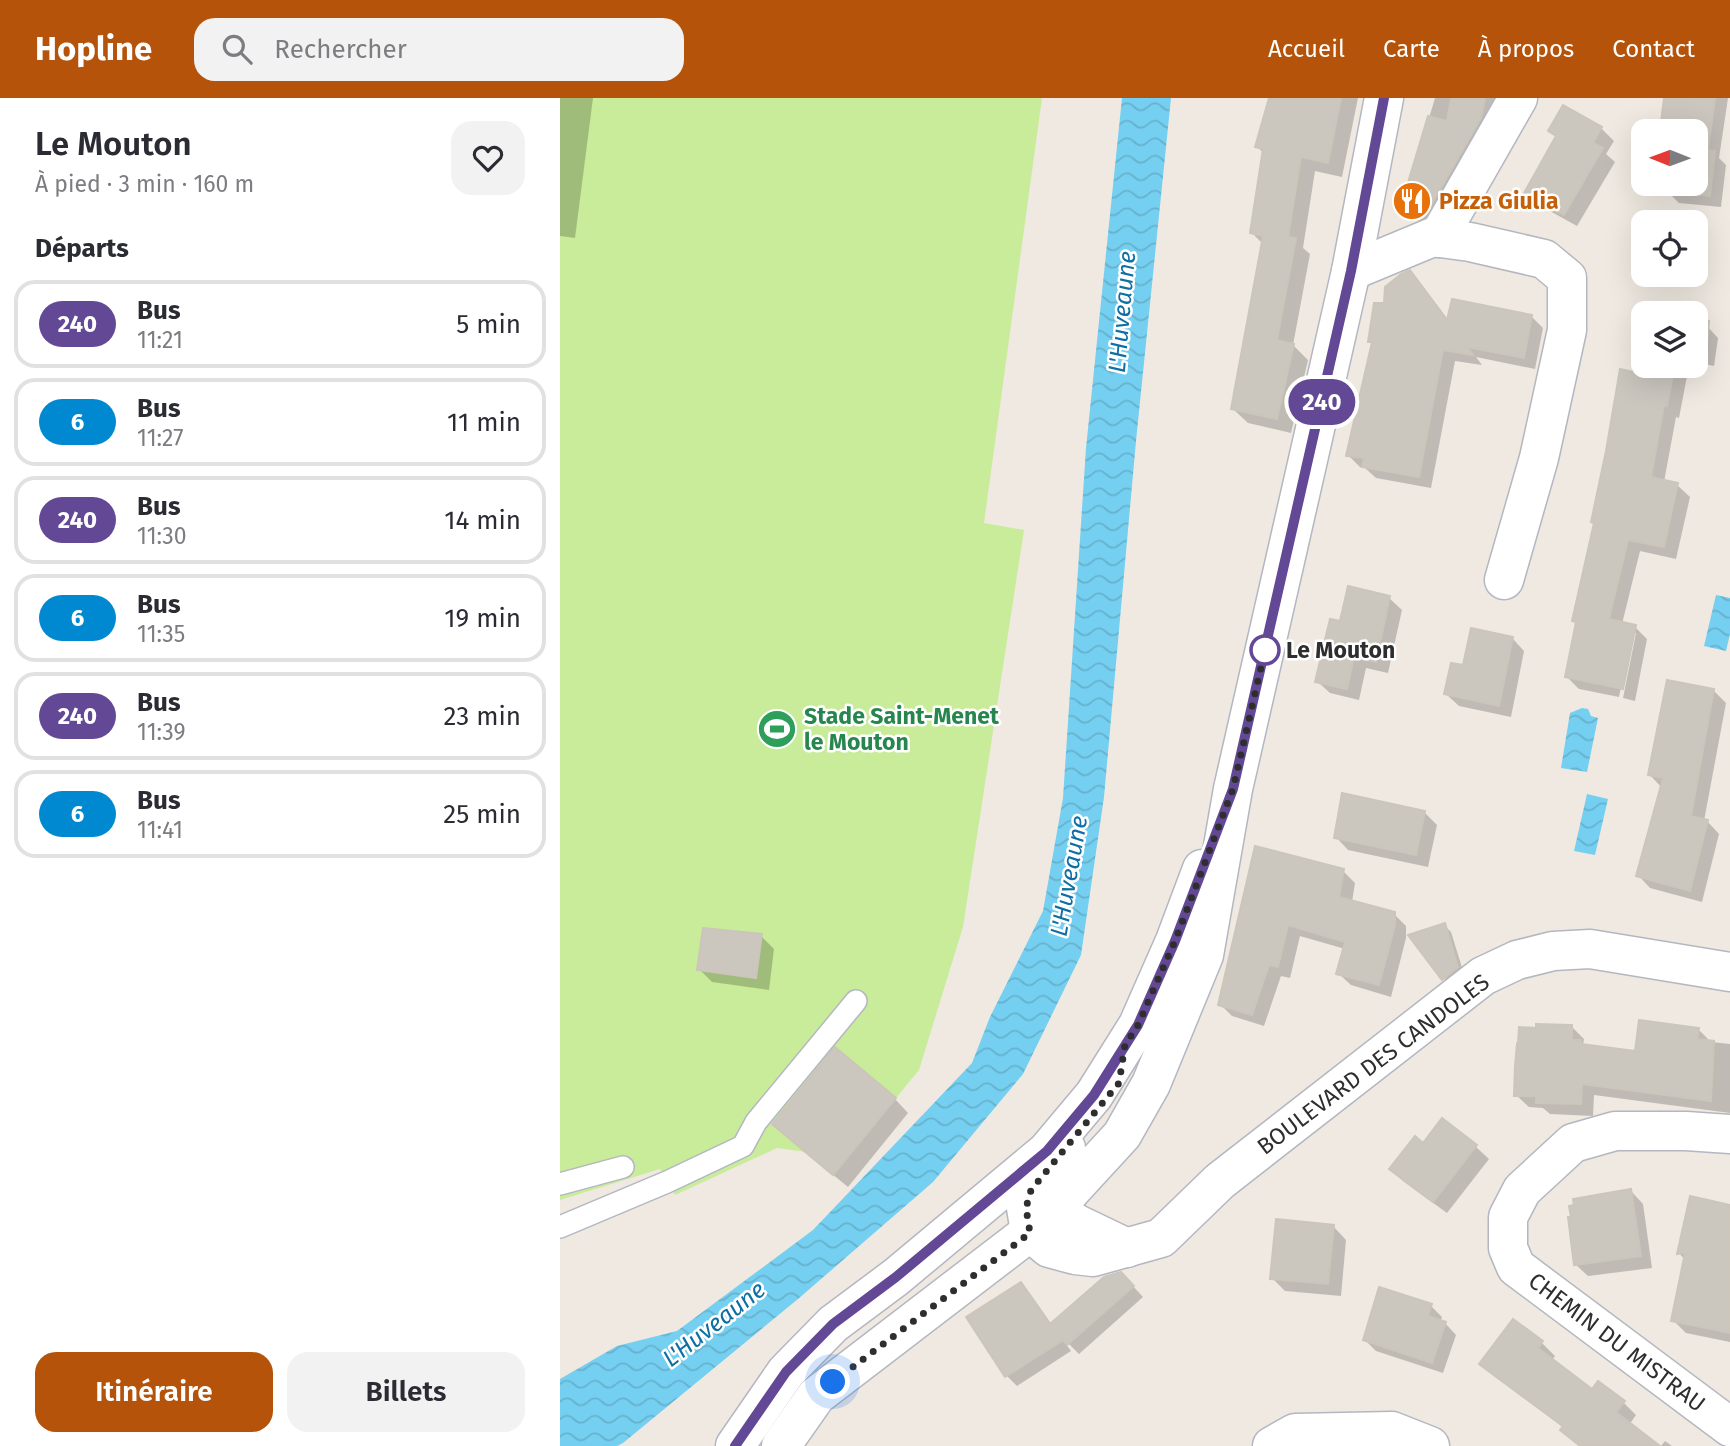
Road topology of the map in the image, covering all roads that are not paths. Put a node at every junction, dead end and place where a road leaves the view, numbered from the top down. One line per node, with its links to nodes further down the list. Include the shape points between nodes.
1 (1384, 98): 4 (street)
2 (1518, 98): 3 (street)
3 (1437, 238): 4 (street); 5 (street, via 1544,259 1567,278 1567,330 1539,458)
4 (1351, 271): 6 (street)
5 (1504, 580)
6 (1233, 789): 9 (street, via 1175,941); 14 (street, via 1204,955 1151,1084 1122,1135)
7 (1730, 972): 14 (street, BOULEVARD DES CANDOLES, via 1590,949 1553,951 1517,960 1483,976 1231,1173 1161,1238 1127,1248 1077,1224)
8 (856, 1001): 15 (lane, via 756,1122 743,1146)
9 (1125, 1045): 13 (street, via 1094,1095 1047,1151); 14 (street, via 1119,1083 1031,1190)
10 (1730, 1133): 16 (street, CHEMIN DU MISTRAU, via 1615,1131 1573,1143 1522,1190 1508,1217 1508,1248 1516,1267)
11 (623, 1167): 12 (lane)
12 (560, 1184)
13 (981, 1205): 14 (street); 17 (street, via 833,1324 786,1372)
14 (1036, 1216): 18 (street, via 816,1396)
15 (560, 1227)
16 (1730, 1427)
17 (735, 1446)
18 (781, 1446)
19 (1272, 1446): 20 (street, via 1295,1433 1392,1431)
20 (1430, 1446)

